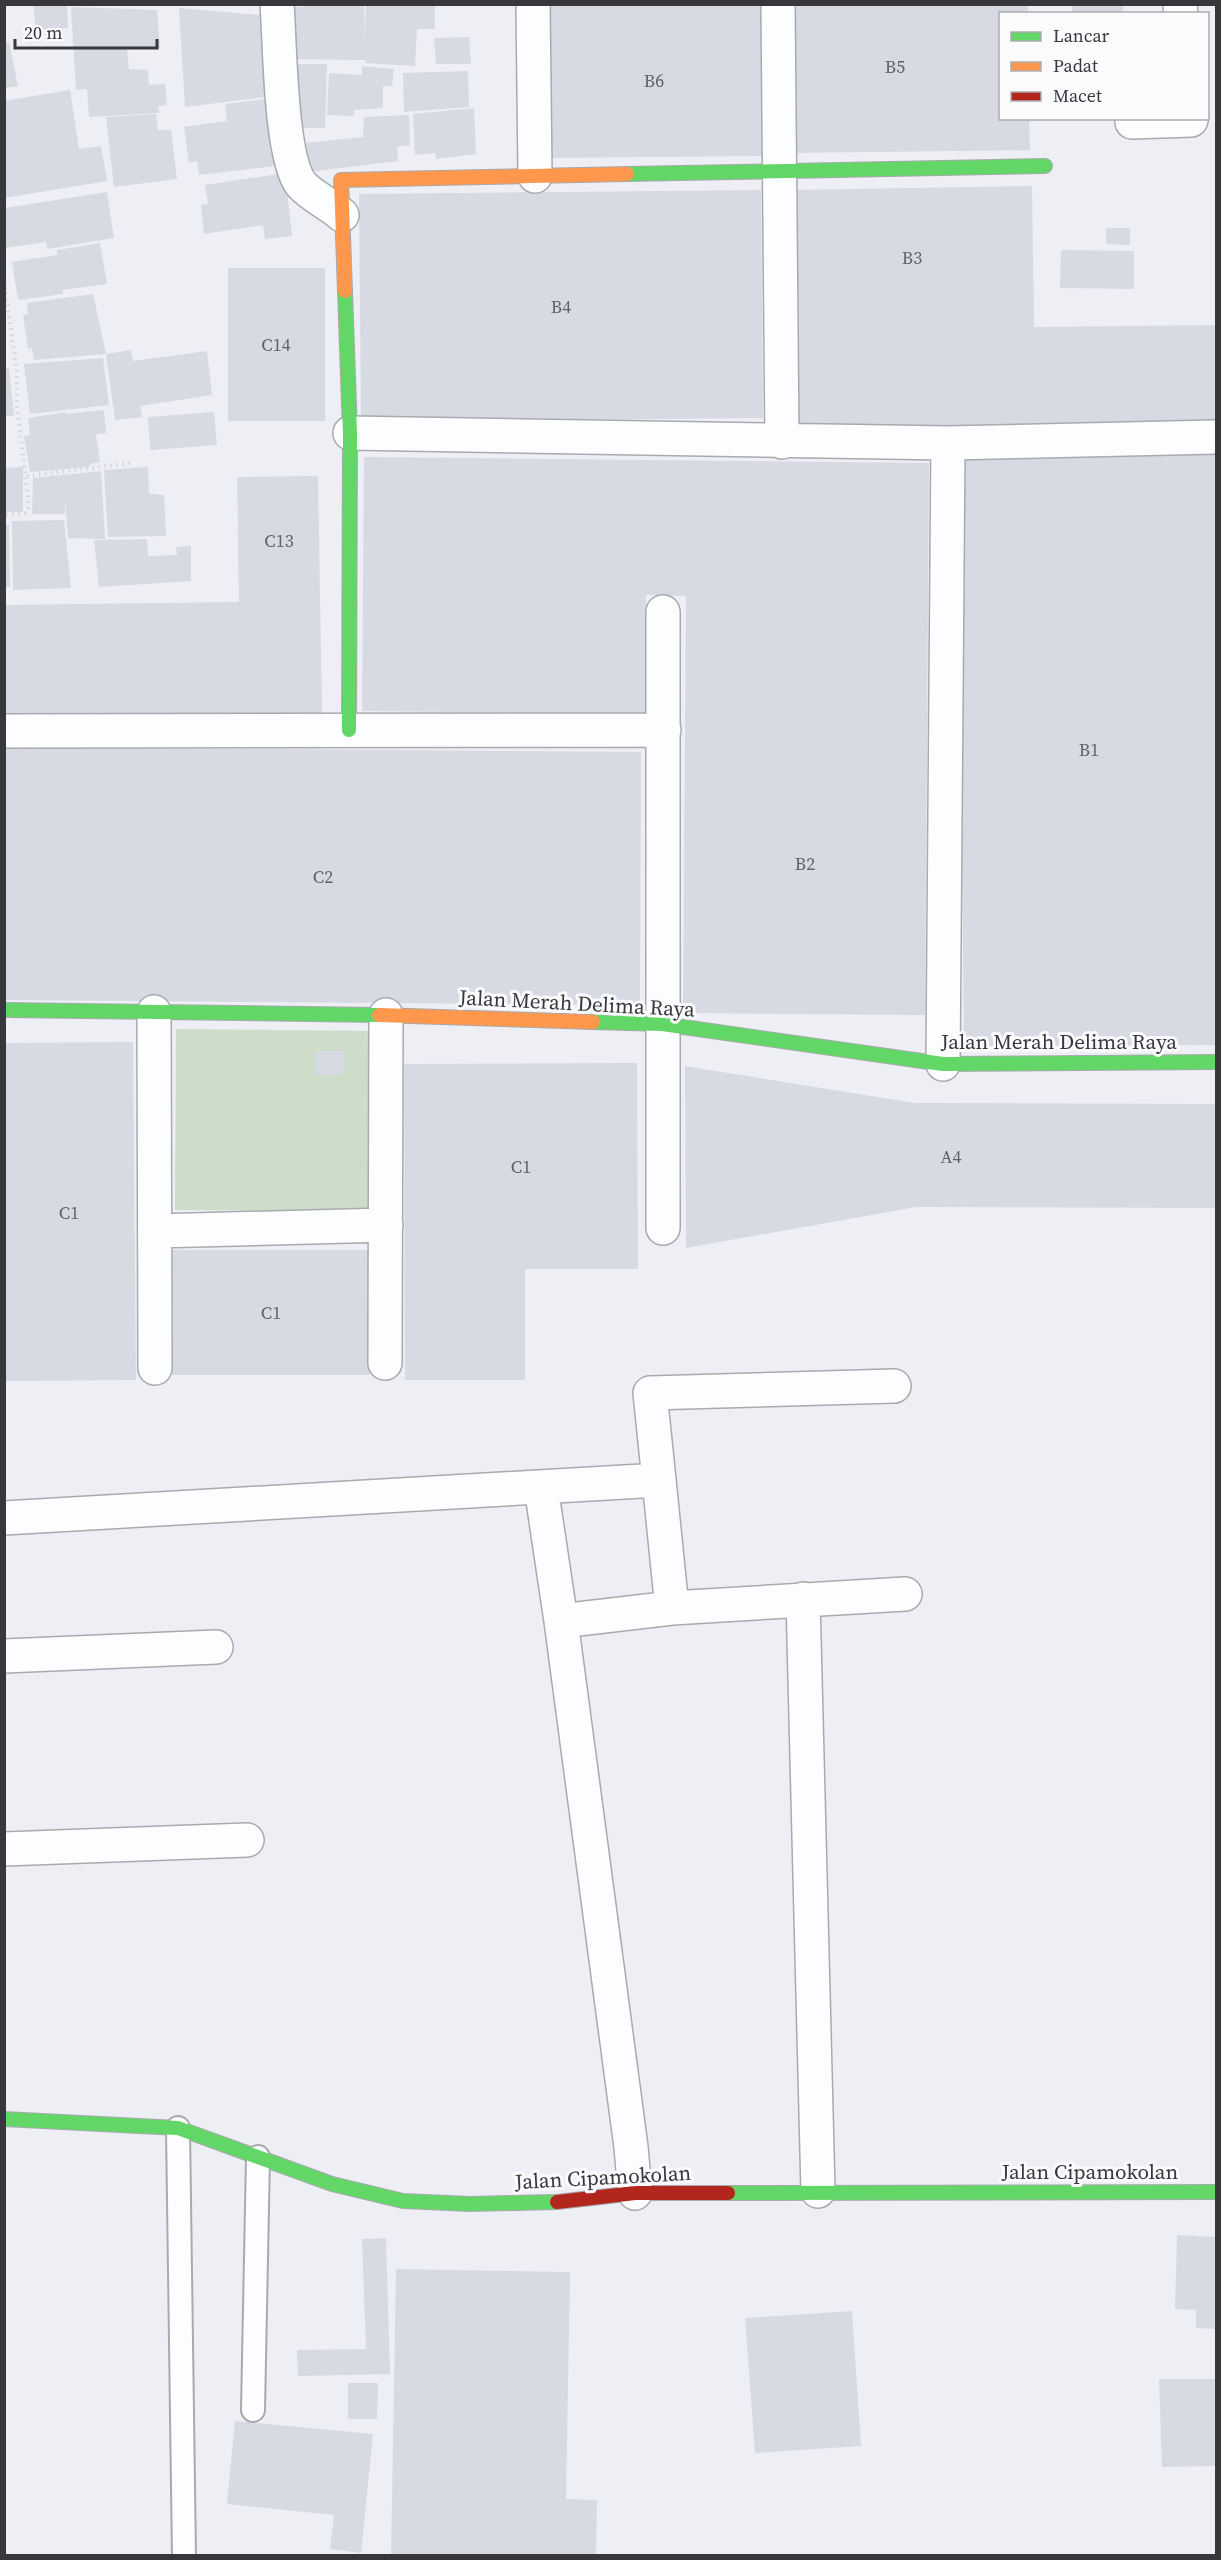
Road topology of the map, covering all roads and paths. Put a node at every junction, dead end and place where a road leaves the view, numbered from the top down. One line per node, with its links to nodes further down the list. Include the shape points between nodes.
1 (278, 4): 9 (street, via 283,99 293,167 301,184)
2 (533, 4): 8 (street)
3 (778, 4): 7 (street)
4 (1199, 120): 5 (street)
5 (1132, 122)
6 (1044, 166): 7 (street)
7 (779, 171): 8 (street); 13 (street)
8 (535, 176): 9 (street, via 341,180)
9 (342, 215): 11 (street)
10 (4, 281): 16 (path)
11 (350, 433): 13 (street); 20 (street)
12 (1216, 437): 14 (street)
13 (782, 442): 14 (street)
14 (948, 443): 27 (street)
15 (130, 463): 16 (path)
16 (27, 476): 17 (path, via 29,507 25,513)
17 (4, 515)
18 (663, 612): 21 (street)
19 (4, 730): 20 (street)
20 (349, 730): 21 (street)
21 (664, 730): 25 (street)
22 (4, 1010): 23 (street, Jalan Merah Delima Raya)
23 (154, 1012): 24 (street, Jalan Merah Delima Raya); 30 (street)
24 (386, 1015): 25 (street, Jalan Merah Delima Raya); 28 (street)
25 (662, 1024): 27 (street, Jalan Merah Delima Raya); 29 (street)
26 (1216, 1062): 27 (street, Jalan Merah Delima Raya)
27 (943, 1064)
28 (386, 1225): 30 (street); 31 (street)
29 (663, 1228)
30 (155, 1232): 32 (street)
31 (385, 1363)
32 (155, 1368)
33 (894, 1386): 34 (street, via 650,1393)
34 (659, 1480): 35 (street); 39 (street)
35 (541, 1487): 36 (street); 40 (street)
36 (4, 1518)
37 (905, 1594): 38 (street)
38 (803, 1599): 39 (street); 48 (street)
39 (672, 1608): 40 (street)
40 (561, 1621): 50 (street)
41 (216, 1647): 42 (street)
42 (4, 1656)
43 (247, 1840): 44 (street)
44 (4, 1849)
45 (4, 2119): 46 (street, Jalan Cipamokolan)
46 (178, 2128): 47 (street, Jalan Cipamokolan); 52 (lane)
47 (258, 2157): 50 (street, Jalan Cipamokolan, via 332,2184 403,2201 550,2203); 51 (lane)
48 (818, 2191): 49 (street, Jalan Cipamokolan); 50 (street, Jalan Cipamokolan)
49 (1216, 2192)
50 (635, 2193)
51 (253, 2410)
52 (184, 2556)

